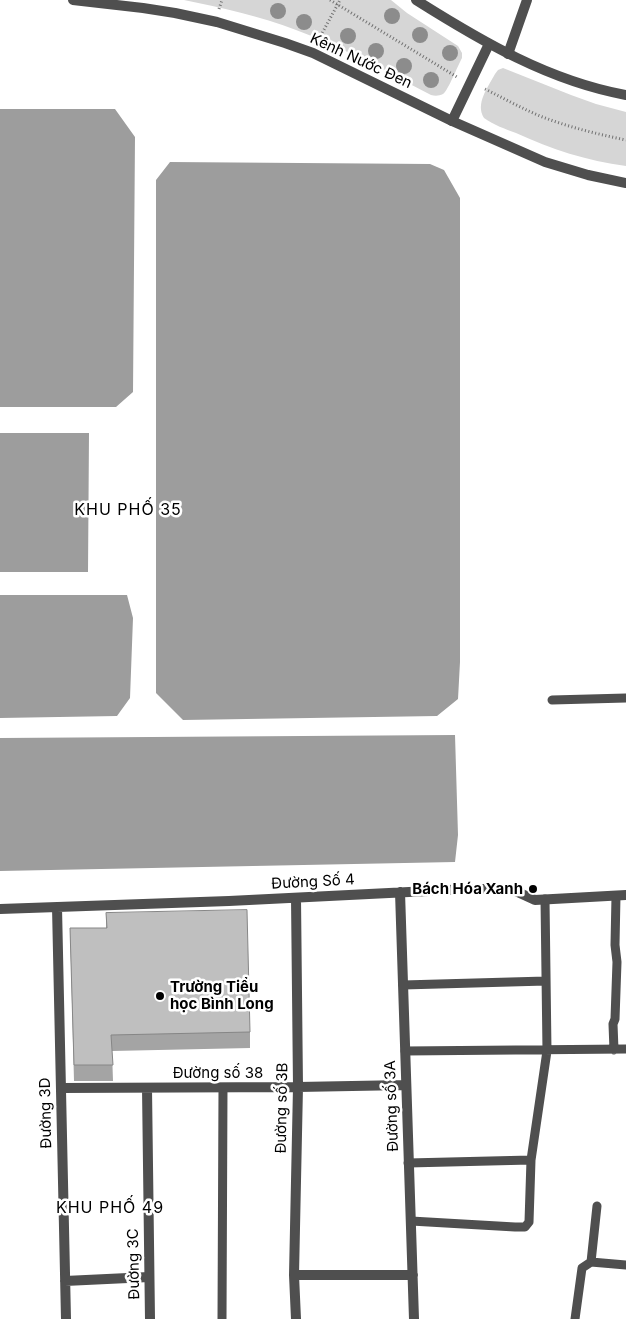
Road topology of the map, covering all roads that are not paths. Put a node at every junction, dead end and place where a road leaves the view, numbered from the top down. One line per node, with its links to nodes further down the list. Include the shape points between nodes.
1 (73, 0): 4 (street, Kênh Nước Đen)
2 (416, 0): 5 (street)
3 (527, 0): 6 (street)
4 (106, 2): 8 (street, Kênh Nước Đen, via 217,22 286,43)
5 (489, 44): 6 (street); 8 (street)
6 (508, 54): 7 (street, via 581,84)
7 (626, 95)
8 (452, 120): 9 (street, Kênh Nước Đen, via 545,162)
9 (626, 183)
10 (626, 698): 11 (lane)
11 (552, 700)
12 (400, 892): 14 (street, Đường Số 4); 15 (street, Đường Số 4, via 511,889 535,900); 19 (street, Đường số 3A)
13 (621, 896): 15 (street, Đường Số 4); 21 (lane, via 615,945)
14 (296, 898): 16 (street, Đường Số 4); 25 (street, Đường số 3B)
15 (545, 899): 18 (lane)
16 (57, 907): 17 (street, Đường Số 4); 26 (street, Đường 3D)
17 (0, 909)
18 (546, 981): 19 (lane); 23 (lane)
19 (403, 985): 22 (street, Đường số 3A)
20 (626, 1049): 21 (lane)
21 (614, 1050): 23 (lane)
22 (405, 1051): 23 (lane); 24 (street, Đường số 3A)
23 (547, 1051): 29 (lane)
24 (406, 1085): 25 (street, Đường số 38); 30 (street, Đường số 3A)
25 (298, 1087): 28 (street, Đường số 38); 35 (street, Đường số 3B)
26 (61, 1088): 27 (street, Đường số 38); 38 (street, Đường 3D)
27 (147, 1088): 28 (street, Đường số 38); 37 (street, Đường 3C)
28 (223, 1088): 41 (lane)
29 (531, 1160): 30 (lane); 32 (lane, via 529,1222 525,1227)
30 (408, 1163): 32 (street, Đường số 3A)
31 (598, 1206): 33 (lane)
32 (410, 1222): 36 (street, Đường số 3A)
33 (591, 1262): 34 (lane); 44 (lane, via 582,1268)
34 (626, 1264)
35 (294, 1275): 36 (street); 42 (street, Đường số 3B)
36 (413, 1275): 43 (street, Đường số 3A)
37 (149, 1278): 38 (street); 40 (street, Đường 3C)
38 (65, 1281): 39 (street, Đường 3D)
39 (66, 1319)
40 (150, 1319)
41 (222, 1319)
42 (296, 1319)
43 (414, 1319)
44 (576, 1319)

